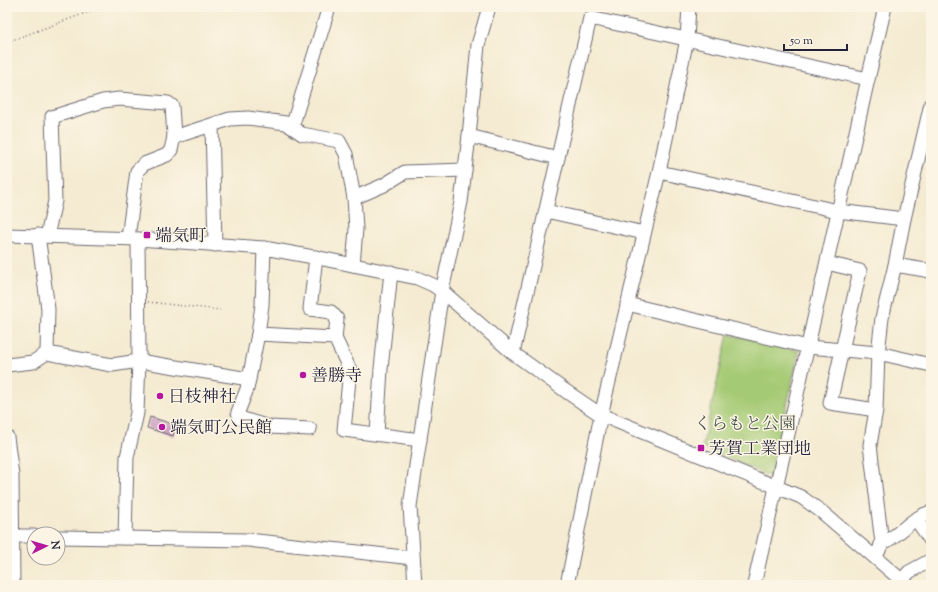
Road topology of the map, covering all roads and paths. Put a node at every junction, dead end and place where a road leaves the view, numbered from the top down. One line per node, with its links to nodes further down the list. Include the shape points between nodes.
1 (102, 7): 7 (path)
2 (329, 7): 11 (street)
3 (489, 7): 12 (street, via 478,45)
4 (689, 7): 6 (street)
5 (886, 7): 8 (street)
6 (687, 39): 8 (street); 14 (street, via 590,18); 16 (street)
7 (7, 42)
8 (868, 78): 19 (street)
9 (931, 104): 20 (street)
10 (212, 125): 11 (street, via 230,119 248,118 286,123); 13 (street); 25 (street)
11 (292, 127): 17 (street, via 302,134 339,141 346,154)
12 (469, 136): 14 (street); 15 (street)
13 (174, 138): 23 (street, via 172,106 168,103 119,99 103,101 52,117 55,201); 24 (street, via 167,155 144,164 137,172)
14 (558, 158): 18 (street)
15 (465, 170): 17 (street, via 405,172 384,185); 33 (street)
16 (659, 172): 19 (street); 21 (street)
17 (354, 198): 29 (street, via 356,229)
18 (546, 211): 21 (street); 41 (street)
19 (838, 211): 20 (street); 28 (street)
20 (904, 219): 30 (street)
21 (644, 233): 35 (street)
22 (7, 235): 23 (street)
23 (43, 236): 24 (street); 43 (street, via 48,309)
24 (133, 239): 25 (street); 34 (street)
25 (214, 245): 26 (street)
26 (264, 248): 27 (street); 37 (street)
27 (316, 257): 29 (street); 38 (street, via 310,309 331,312 337,319)
28 (827, 263): 39 (street); 40 (street, via 860,271)
29 (353, 265): 32 (street)
30 (895, 265): 31 (street); 42 (street, via 882,318)
31 (931, 271)
32 (391, 272): 33 (street, via 417,278); 51 (street)
33 (442, 291): 41 (street); 53 (street)
34 (138, 300): 36 (path); 44 (street)
35 (627, 304): 39 (street); 49 (street)
36 (220, 310)
37 (258, 334): 38 (street); 47 (street)
38 (335, 338): 51 (street, via 350,370 344,430)
39 (808, 347): 40 (street); 54 (street)
40 (842, 350): 42 (street); 48 (street, via 830,403)
41 (513, 353): 49 (street)
42 (878, 353): 46 (street); 48 (street)
43 (47, 354): 44 (street, via 112,365); 45 (street, via 33,362)
44 (139, 361): 47 (street); 60 (street, via 137,413 127,457)
45 (7, 365)
46 (931, 365)
47 (249, 379): 50 (street, via 238,412 240,418 269,426)
48 (876, 410): 62 (street, via 870,445)
49 (601, 415): 54 (street); 69 (street)
50 (310, 429)
51 (377, 434): 53 (street)
52 (7, 437): 57 (street, via 12,475)
53 (420, 440): 64 (street, via 410,506)
54 (776, 486): 63 (street, via 801,497); 70 (street)
55 (931, 512): 56 (street)
56 (916, 519): 61 (street); 62 (street, via 890,541)
57 (10, 536): 58 (street); 67 (street)
58 (26, 536)
59 (66, 537): 60 (street)
60 (125, 538): 64 (street, via 248,540)
61 (931, 541)
62 (881, 544): 63 (street)
63 (876, 557): 66 (street)
64 (413, 558): 68 (street)
65 (931, 560): 66 (street, via 909,572)
66 (904, 583)
67 (13, 585)
68 (415, 585)
69 (567, 585)
70 (754, 585)

